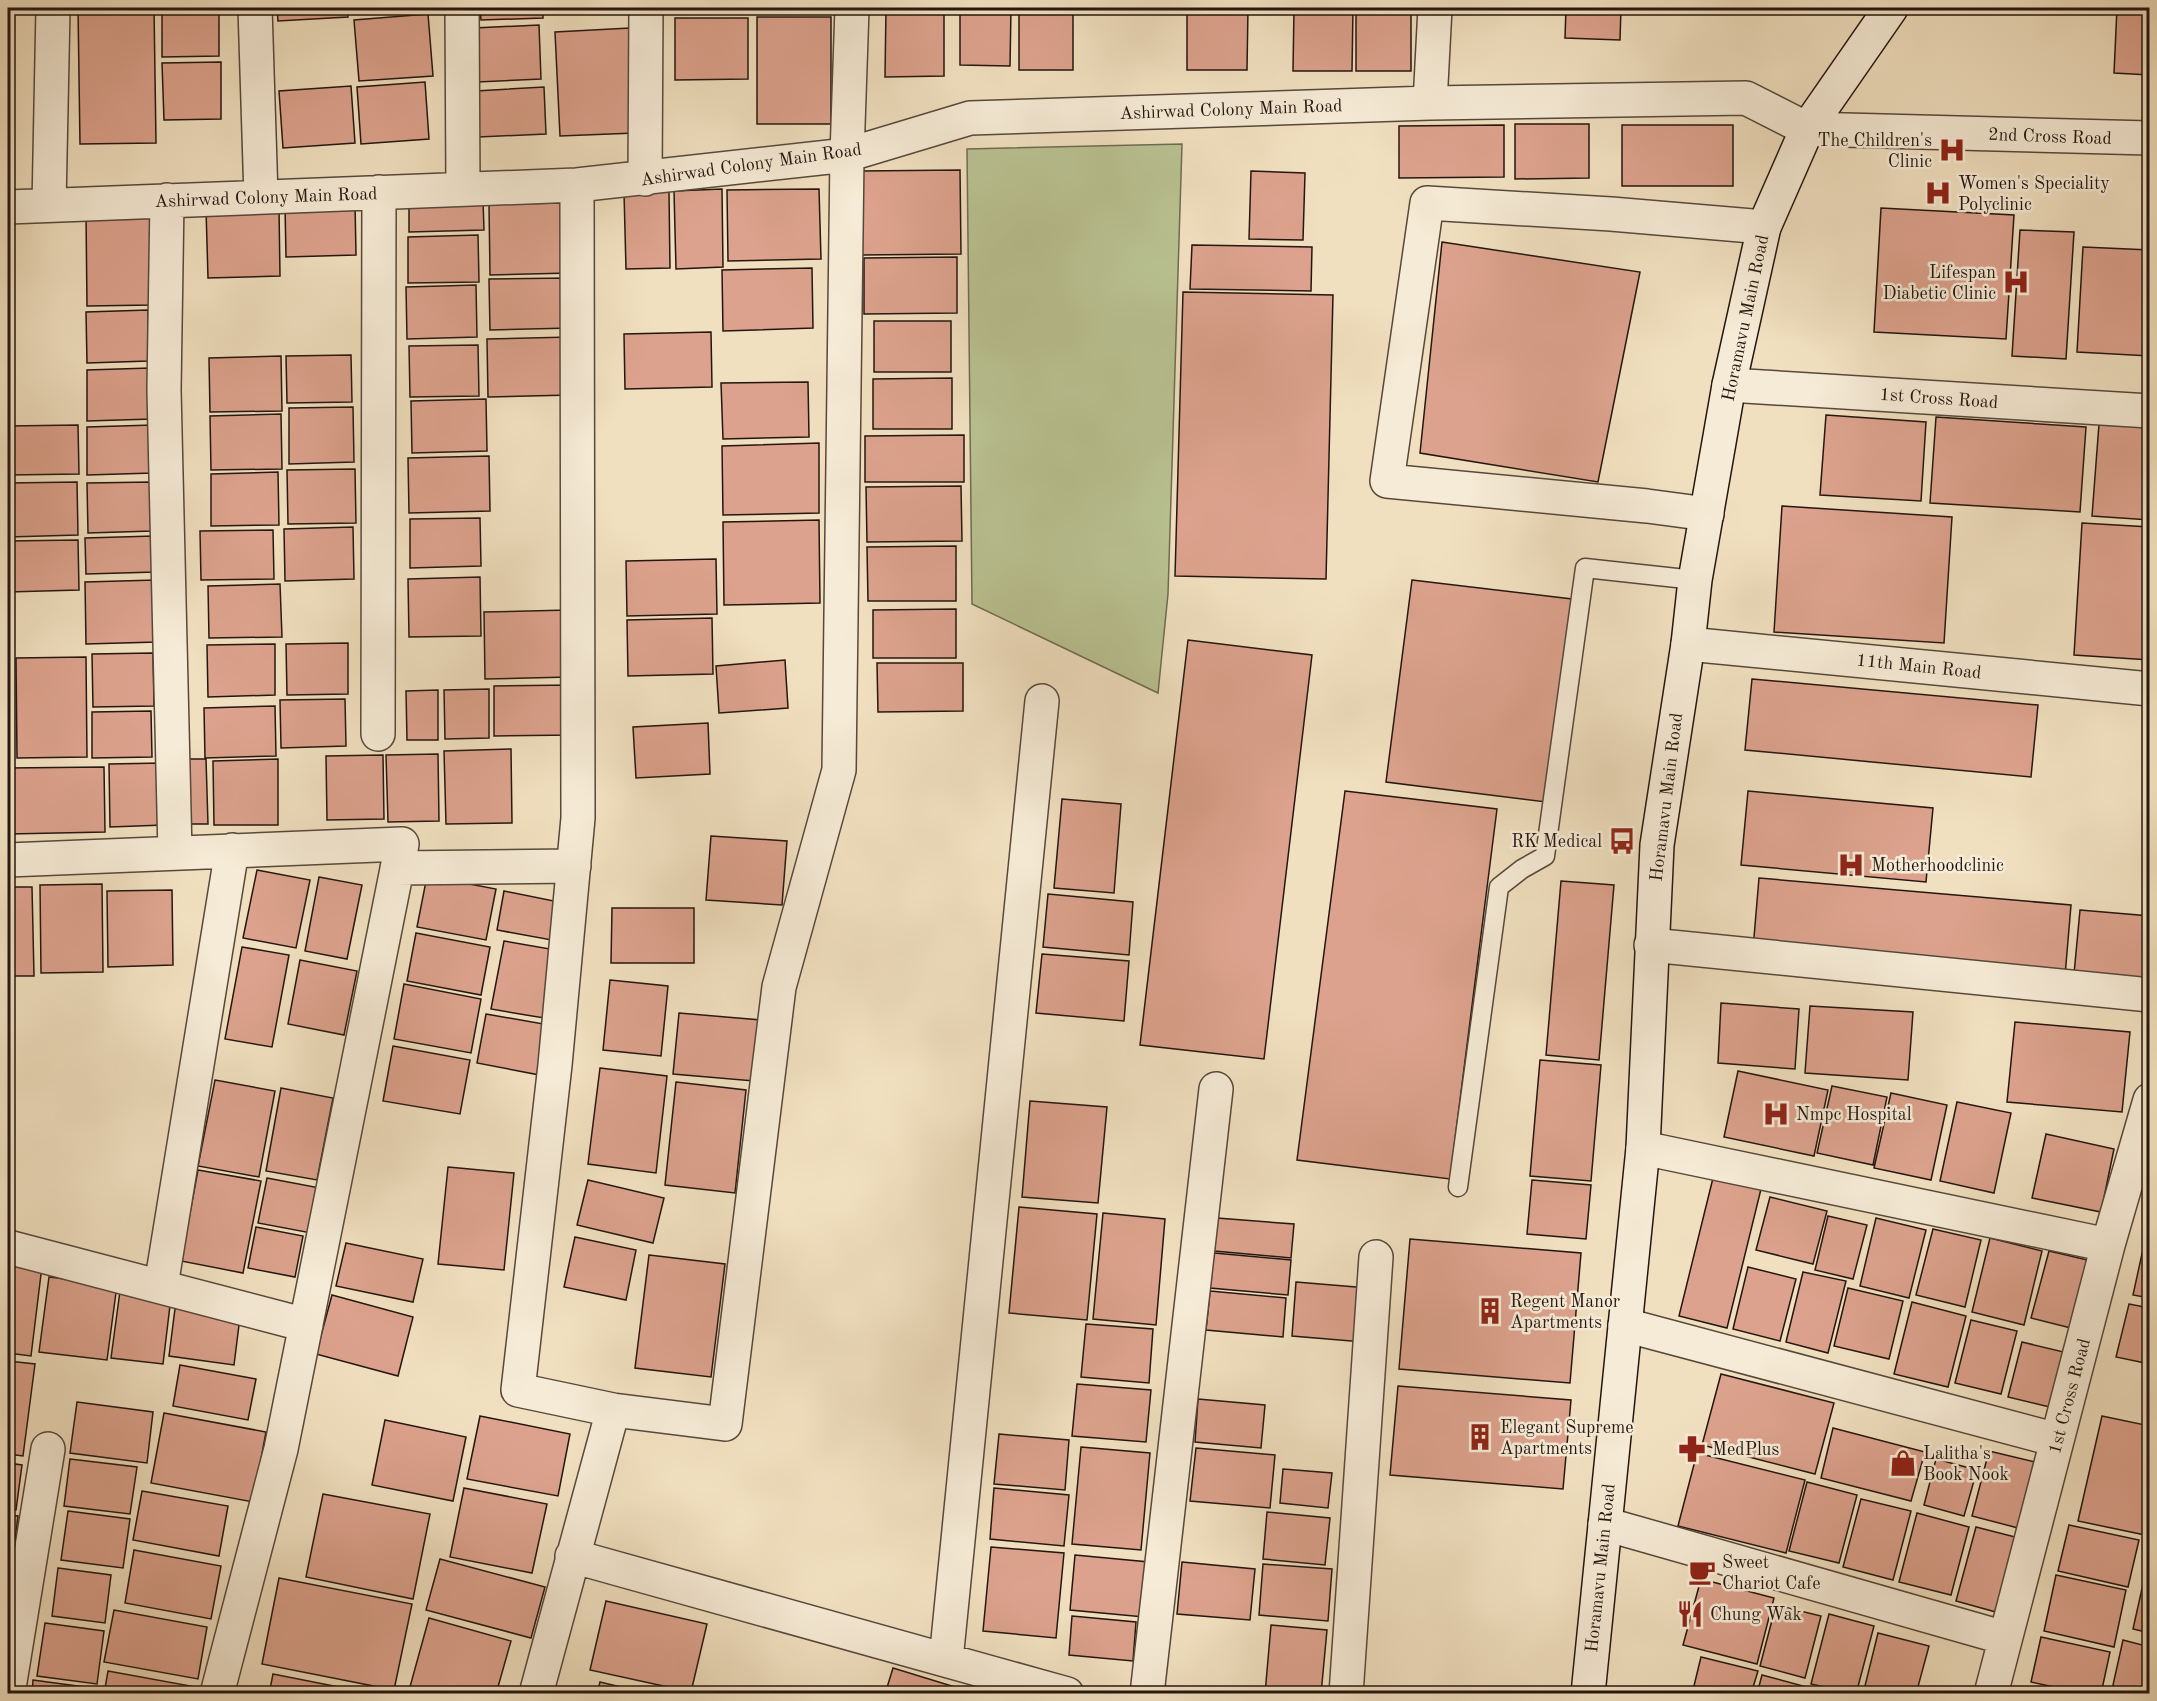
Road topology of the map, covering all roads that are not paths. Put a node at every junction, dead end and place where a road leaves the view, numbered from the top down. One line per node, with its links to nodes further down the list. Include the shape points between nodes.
1 (53, 8): 18 (street)
2 (255, 8): 16 (street)
3 (462, 8): 14 (street)
4 (646, 8): 12 (street)
5 (852, 8): 11 (street)
6 (1435, 8): 8 (street)
7 (1895, 9): 9 (street, Horamavu Main Road)
8 (1430, 103): 9 (street, Ashirwad Colony Main Road, via 1746,98); 11 (street, Ashirwad Colony Main Road, via 970,118)
9 (1807, 129): 10 (street, 2nd Cross Road); 20 (street, Horamavu Main Road)
10 (2150, 138)
11 (847, 155): 12 (street, Ashirwad Colony Main Road); 46 (street, via 839,770 779,987 725,1424)
12 (645, 178): 13 (street, Ashirwad Colony Main Road)
13 (577, 185): 14 (street, Ashirwad Colony Main Road); 32 (street, via 579,665)
14 (463, 189): 15 (street, Ashirwad Colony Main Road)
15 (379, 192): 16 (street, Ashirwad Colony Main Road); 28 (street)
16 (261, 197): 17 (street, Ashirwad Colony Main Road)
17 (167, 200): 18 (street, Ashirwad Colony Main Road); 30 (street, via 164,390)
18 (49, 205): 19 (street, Ashirwad Colony Main Road)
19 (8, 207)
20 (1764, 227): 21 (street, Horamavu Main Road); 23 (street, via 1427,203 1387,481)
21 (1729, 385): 22 (street, 1st Cross Road); 23 (street, Horamavu Main Road)
22 (2150, 411)
23 (1707, 514): 24 (street, Horamavu Main Road)
24 (1695, 580): 25 (street, Horamavu Main Road); 39 (lane, via 1585,568 1545,856 1499,887)
25 (1688, 644): 26 (street, 11th Main Road); 34 (street, Horamavu Main Road, via 1657,845)
26 (2150, 689)
27 (1042, 701): 52 (street)
28 (378, 734)
29 (232, 850): 30 (street); 33 (street, via 402,843); 43 (street)
30 (175, 853): 31 (street)
31 (8, 860)
32 (574, 866): 33 (street); 46 (street, via 518,1390)
33 (397, 868): 45 (street)
34 (1651, 945): 35 (street); 38 (street, Horamavu Main Road)
35 (2150, 996)
36 (1216, 1089): 57 (street)
37 (2150, 1100): 40 (street, 1st Cross Road)
38 (1643, 1148): 40 (street); 44 (street, Horamavu Main Road)
39 (1458, 1187)
40 (2108, 1245): 47 (street, 1st Cross Road)
41 (8, 1246): 43 (street)
42 (1377, 1257): 58 (street)
43 (161, 1286): 45 (street)
44 (1625, 1324): 47 (street); 49 (street, Horamavu Main Road)
45 (306, 1325): 54 (street, via 281,1449)
46 (613, 1410): 50 (street)
47 (2057, 1440): 51 (street, 1st Cross Road)
48 (48, 1449): 53 (street)
49 (1605, 1524): 51 (street); 59 (street, Horamavu Main Road)
50 (572, 1556): 52 (street); 55 (street)
51 (2005, 1638): 60 (street, 1st Cross Road)
52 (946, 1660): 56 (street)
53 (8, 1694)
54 (218, 1694)
55 (536, 1694)
56 (1067, 1694)
57 (1147, 1694)
58 (1346, 1694)
59 (1588, 1694)
60 (1991, 1694)

